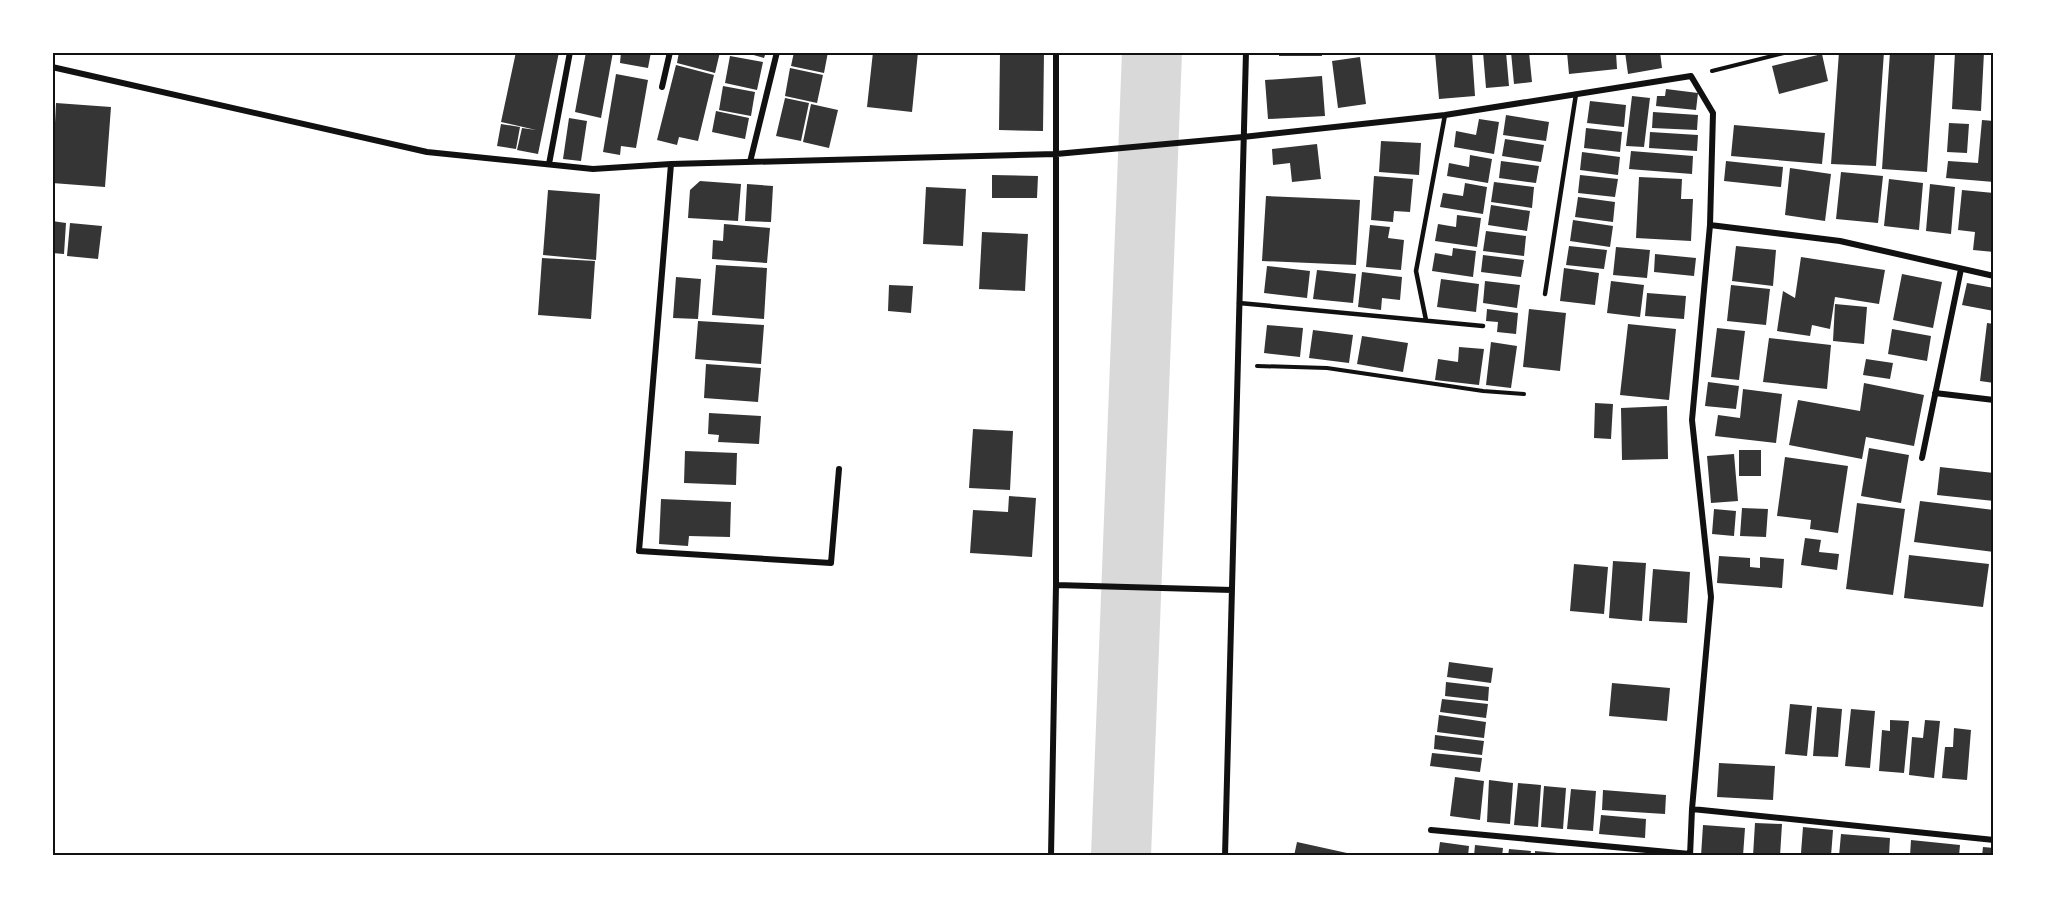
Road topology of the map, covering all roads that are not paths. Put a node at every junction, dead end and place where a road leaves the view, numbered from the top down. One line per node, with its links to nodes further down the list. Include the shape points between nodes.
1 (570, 52): 13 (street)
2 (670, 52): 7 (street)
3 (777, 52): 12 (street)
4 (1056, 52): 11 (street)
5 (1246, 52): 10 (street)
6 (52, 68): 13 (street, via 428,152)
7 (662, 87)
8 (1576, 94): 9 (street); 15 (street, via 1691,76 1713,113); 18 (lane)
9 (1445, 115): 10 (street); 20 (lane, via 1416,271)
10 (1243, 137): 11 (street); 19 (street)
11 (1056, 154): 12 (street); 26 (street)
12 (750, 162): 14 (street)
13 (549, 164): 14 (street, via 593,169)
14 (671, 164): 25 (street, via 639,551 831,562)
15 (1710, 225): 16 (street, via 1840,241); 28 (street, via 1692,420 1711,597)
16 (1961, 269): 17 (street); 22 (street)
17 (1994, 276)
18 (1545, 294)
19 (1239, 303): 20 (lane); 27 (street)
20 (1426, 320): 21 (lane)
21 (1483, 326)
22 (1935, 393): 23 (street); 24 (street)
23 (1994, 400)
24 (1922, 458)
25 (839, 469)
26 (1056, 585): 27 (street); 31 (street)
27 (1232, 590): 32 (street)
28 (1692, 809): 30 (street); 33 (street)
29 (1431, 830): 33 (street)
30 (1994, 840)
31 (1051, 855)
32 (1225, 855)
33 (1690, 855)

